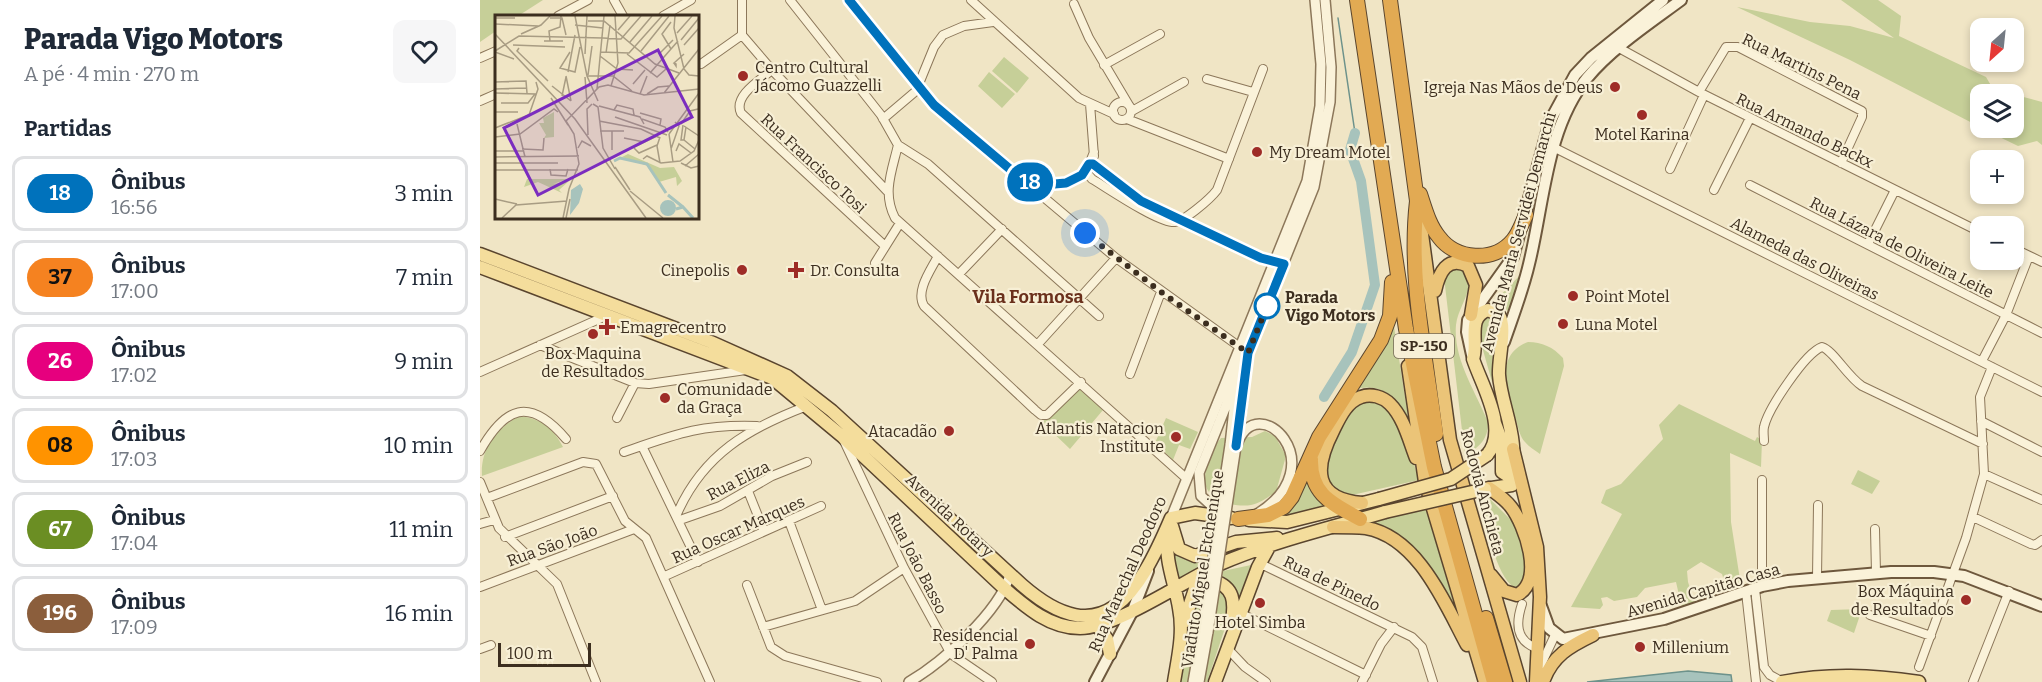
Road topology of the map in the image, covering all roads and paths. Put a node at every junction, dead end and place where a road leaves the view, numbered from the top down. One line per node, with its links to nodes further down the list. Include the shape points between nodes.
1 (588, 0): 15 (street)
2 (691, 0): 17 (street)
3 (742, 0): 20 (street)
4 (790, 0): 40 (street)
5 (849, 0): 30 (street)
6 (971, 0): 18 (street)
7 (1316, 0): 73 (street, via 1321,64 1316,136 1302,196)
8 (1325, 0): 73 (street, via 1331,67 1328,119 1314,187)
9 (1357, 0): 65 (highway, SP-150)
10 (1390, 0): 47 (highway, Rodovia Anchieta / SP-150)
11 (1663, 0): 57 (main road, Avenida Maria Servidei Demarchi, via 1575,75 1550,121)
12 (1682, 0): 21 (main road, Avenida Maria Servidei Demarchi)
13 (613, 1): 16 (street)
14 (1077, 2): 25 (street, via 1081,20)
15 (560, 15)
16 (622, 15)
17 (665, 15)
18 (993, 22): 30 (street, via 956,28 943,35); 36 (street, via 1066,87)
19 (1160, 34): 25 (street)
20 (742, 35): 24 (street); 27 (street)
21 (1619, 48): 33 (street, Rua Armando Backx); 42 (main road, Avenida Maria Servidei Demarchi, via 1581,87)
22 (495, 51): 23 (street)
23 (480, 58)
24 (701, 64)
25 (1104, 65): 31 (street)
26 (1263, 69): 32 (street)
27 (772, 70): 53 (street); 64 (street, Rua Francisco Tosi, via 741,98 741,114)
28 (1207, 79): 32 (street)
29 (1184, 82): 38 (street)
30 (918, 87): 40 (street); 48 (street)
31 (1119, 89): 37 (street); 38 (street)
32 (1253, 93): 43 (street)
33 (1701, 93): 39 (street, Rua Armando Backx); 44 (street, Rua Martins Pena, via 1726,47 1738,47 1862,111); 46 (street)
34 (495, 94): 35 (street)
35 (480, 101)
36 (1093, 105): 37 (street); 45 (street, via 1094,152)
37 (1114, 108): 38 (street); 38 (street)
38 (1130, 113): 43 (street, via 1145,125)
39 (1750, 118): 44 (street, Rua Armando Backx); 51 (street)
40 (883, 119): 41 (street)
41 (898, 145): 53 (street); 62 (street, via 917,155)
42 (1555, 148): 92 (main road, Avenida Maria Servidei Demarchi, via 1529,266); 95 (street, Alameda das Oliveiras)
43 (1229, 159): 56 (street, via 1215,193)
44 (1841, 163): 52 (street, Rua Armando Backx)
45 (1090, 166): 49 (street, via 1071,182); 58 (street, via 1129,194); 59 (street, via 1092,179 1170,222)
46 (1670, 169)
47 (1414, 179): 55 (highway, Rodovia Anchieta / SP-150); 57 (highway, via 1434,231 1448,247 1465,255 1484,255 1502,249 1515,238)
48 (1023, 180): 49 (street); 54 (street)
49 (1056, 185): 54 (street)
50 (1750, 185): 63 (street, Rua Lázara de Oliveira Leite)
51 (1714, 190)
52 (1894, 190): 61 (street, Rua Armando Backx); 63 (street)
53 (887, 191): 60 (street, via 891,210)
54 (1047, 200): 70 (street)
55 (1418, 201): 79 (highway, Rodovia Anchieta / SP-150); 210 (highway, Rodovia Anchieta / SP-150, via 1415,233 1421,323 1440,456)
56 (1198, 207): 58 (street); 59 (street)
57 (1526, 215): 82 (main road, Avenida Maria Servidei Demarchi, via 1507,268)
58 (1172, 216): 59 (street)
59 (1180, 220): 73 (street)
60 (900, 223): 64 (street); 67 (street)
61 (1970, 227)
62 (1002, 230): 75 (street); 78 (street)
63 (1868, 244): 83 (street, Rua Lázara de Oliveira Leite)
64 (885, 246): 71 (street)
65 (1392, 247): 86 (highway, SP-150); 118 (highway, via 1392,305 1387,326)
66 (2024, 254): 68 (street)
67 (938, 256): 75 (street); 102 (street, via 922,289 924,306 1035,410 1044,415 1052,412)
68 (2029, 256): 72 (street); 83 (street)
69 (482, 257): 76 (main road, Avenida Rotary); 88 (main road, Avenida Rotary)
70 (1116, 258): 77 (street); 78 (street)
71 (875, 262)
72 (2042, 262)
73 (1279, 263): 91 (street)
74 (480, 273): 76 (main road, Avenida Rotary)
75 (959, 274): 89 (street)
76 (508, 277): 80 (main road, Avenida Rotary)
77 (1161, 292): 91 (street); 99 (street)
78 (1079, 298): 84 (street); 89 (street)
79 (1433, 302): 82 (highway, via 1443,268 1450,263 1462,264 1472,271 1476,283); 157 (highway, Rodovia Anchieta / SP-150, via 1450,440)
80 (581, 304): 81 (main road, Avenida Rotary); 85 (street)
81 (609, 314): 85 (street); 93 (main road, Avenida Rotary)
82 (1470, 315): 94 (main road, Avenida Maria Servidei Demarchi, via 1467,332)
83 (2006, 315): 87 (street, Rua Lázara de Oliveira Leite); 95 (street)
84 (1099, 316)
85 (585, 324): 90 (street)
86 (1406, 330): 124 (highway, SP-150); 209 (highway, SP-150, via 1434,467)
87 (2042, 333)
88 (711, 342): 93 (street); 161 (main road, Avenida Rotary, via 776,369 810,394)
89 (1038, 344): 102 (street)
90 (540, 345): 98 (street); 103 (street)
91 (1244, 350): 101 (street); 114 (street, Viaduto Miguel Etchenique); 123 (street, Rua Marechal Deodoro)
92 (1500, 350): 94 (main road, via 1502,319 1486,311 1475,323); 120 (main road, Avenida Maria Servidei Demarchi, via 1500,385)
93 (716, 354): 97 (main road, Avenida Rotary); 100 (street, via 718,367)
94 (1473, 358): 108 (main road, Avenida Maria Servidei Demarchi)
95 (1982, 362): 96 (street, Alameda das Oliveiras)
96 (1992, 366): 104 (street, Alameda das Oliveiras); 107 (street, via 1980,397)
97 (752, 369): 100 (street); 105 (main road, Avenida Rotary, via 783,385)
98 (480, 372)
99 (1130, 374)
100 (714, 375): 103 (street)
101 (1238, 381): 114 (street, Viaduto Miguel Etchenique); 138 (street, via 1197,479 1204,500)
102 (1081, 382): 123 (street)
103 (635, 383): 106 (street)
104 (2042, 392)
105 (807, 406): 109 (street); 110 (main road, Avenida Rotary)
106 (617, 418)
107 (1981, 421): 113 (street); 119 (street)
108 (1495, 423): 120 (main road, Avenida Maria Servidei Demarchi, via 1502,442 1504,475 1509,474); 132 (main road, bridge, via 1495,442 1487,455 1450,479)
109 (759, 426): 115 (street, via 685,430); 136 (street, via 713,461 690,489)
110 (843, 437): 158 (street, Rua João Basso); 168 (main road, Avenida Rotary)
111 (566, 439): 116 (street, via 544,418 516,412 501,420)
112 (1764, 441): 113 (street, via 1763,428 1774,404 1806,358 1817,349 1828,349 1846,374 1862,386)
113 (1983, 444): 122 (street)
114 (1234, 445): 138 (street, via 1247,430 1262,425 1281,432 1290,449 1290,468 1277,500); 182 (street, Viaduto Miguel Etchenique, bridge)
115 (642, 446): 117 (street); 136 (street)
116 (480, 451)
117 (624, 452)
118 (1310, 452): 135 (highway, via 1315,487 1331,504); 138 (highway, via 1288,503 1268,515)
119 (2042, 452)
120 (1513, 454): 127 (main road, Avenida Rotary, via 1516,476 1512,485); 171 (highway, via 1537,547)
121 (807, 462): 128 (street, Rua Eliza)
122 (1984, 474): 131 (street); 137 (street)
123 (1187, 479): 139 (street, Rua Marechal Deodoro)
124 (1424, 479): 132 (highway, via 1397,412 1384,399 1362,396 1342,414 1320,468 1322,481 1334,497); 193 (highway, SP-150)
125 (1762, 480): 169 (street)
126 (480, 482): 130 (street)
127 (1487, 488): 140 (main road, Avenida Rotary, bridge); 157 (highway, via 1507,503 1522,526 1529,549 1530,573 1524,590 1514,596 1500,588)
128 (748, 491): 136 (street, Rua Eliza, via 720,506); 147 (street)
129 (613, 496): 130 (street, via 599,466 592,462); 145 (street, via 625,521); 148 (street)
130 (488, 498): 141 (street)
131 (2042, 500)
132 (1362, 503): 135 (main road)
133 (1818, 505): 163 (street)
134 (821, 506): 142 (street, Rua Oscar Marques)
135 (1342, 509): 138 (main road, via 1280,523); 140 (highway)
136 (678, 517): 154 (street)
137 (1973, 517): 150 (street, via 2031,544); 160 (street)
138 (1238, 518): 139 (main road, via 1195,513)
139 (1171, 519): 149 (main road, via 1177,545 1189,555 1245,540); 152 (main road, Rua Marechal Deodoro); 167 (main road, via 1167,553)
140 (1360, 519): 144 (main road, Avenida Rotary)
141 (494, 520): 143 (street); 148 (street)
142 (789, 521): 147 (street, Rua Oscar Marques); 174 (street)
143 (480, 524)
144 (1333, 527): 149 (main road, Avenida Rotary); 193 (highway, via 1371,530 1409,552 1429,576)
145 (634, 529): 153 (street, Rua São João); 162 (street, via 646,538)
146 (1875, 529): 159 (street)
147 (764, 531): 154 (street, Rua Oscar Marques)
148 (505, 537): 155 (street)
149 (1287, 538): 151 (main road, Avenida Rotary)
150 (2042, 540)
151 (1270, 545): 156 (main road); 167 (main road, Avenida Rotary)
152 (1158, 548): 161 (main road, Avenida Rotary, via 1128,596 1112,609 1094,615 1070,615 1050,608); 175 (main road, Rua Marechal Deodoro)
153 (552, 561): 155 (street, Rua São João); 164 (street)
154 (698, 562): 162 (street, Rua Oscar Marques)
155 (537, 566): 164 (street); 166 (street, Rua São João)
156 (1258, 567): 176 (main road); 180 (street, Rua de Pinedo, via 1263,565)
157 (1486, 567): 211 (highway, Rodovia Anchieta / SP-150)
158 (904, 568): 174 (street, via 855,601); 190 (street, Rua João Basso)
159 (1876, 573): 160 (main road, Avenida Capitão Casa); 163 (main road, Avenida Capitão Casa)
160 (1953, 574): 170 (main road, Avenida Capitão Casa); 185 (street)
161 (1010, 575): 168 (street)
162 (665, 576): 198 (street)
163 (1817, 578): 169 (main road, Avenida Capitão Casa)
164 (555, 581): 197 (street)
165 (747, 585): 179 (street)
166 (480, 587)
167 (1174, 587): 175 (main road, Avenida Rotary); 181 (main road)
168 (1005, 589): 178 (main road, Avenida Rotary, via 1057,624 1080,628); 190 (street)
169 (1754, 589): 184 (main road, Avenida Capitão Casa, via 1664,619); 212 (street); 213 (street, via 1764,667)
170 (2009, 591): 173 (main road, Avenida Capitão Casa, via 2022,601); 215 (street)
171 (1540, 597): 183 (main road); 188 (highway)
172 (1522, 604): 188 (street, via 1517,620 1519,632)
173 (2042, 607)
174 (822, 610): 179 (street)
175 (1133, 610): 178 (main road, Avenida Rotary); 191 (main road, Rua Marechal Deodoro)
176 (1240, 613): 187 (main road); 194 (street)
177 (1870, 615): 185 (street)
178 (1097, 625): 191 (main road, via 1107,639)
179 (763, 627): 199 (street, via 771,647 780,654)
180 (1394, 627): 194 (street); 208 (street, Rua de Pinedo, via 1419,641)
181 (1182, 632): 187 (main road, via 1195,589 1208,582 1221,583 1229,589 1234,602); 203 (main road)
182 (1205, 632): 204 (street, Viaduto Miguel Etchenique); 205 (street, Viaduto Miguel Etchenique)
183 (1553, 633): 184 (main road, Avenida Capitão Casa, via 1563,639); 196 (street)
184 (1593, 635): 196 (highway, via 1565,649)
185 (1930, 636): 192 (street)
186 (490, 645): 189 (street)
187 (1227, 648): 206 (main road); 207 (street)
188 (1536, 648): 196 (highway)
189 (480, 649)
190 (951, 654): 195 (street, Rua João Basso); 200 (street)
191 (1110, 654): 202 (main road, Rua Marechal Deodoro)
192 (1919, 667)
193 (1483, 677)
194 (1364, 678)
195 (978, 679): 201 (street, Rua João Basso)
196 (1538, 680)
197 (596, 682)
198 (710, 682)
199 (877, 682)
200 (909, 682)
201 (992, 682)
202 (1095, 682)
203 (1174, 682)
204 (1193, 682)
205 (1199, 682)
206 (1215, 682)
207 (1266, 682)
208 (1433, 682)
209 (1494, 682)
210 (1505, 682)
211 (1520, 682)
212 (1756, 682)
213 (1782, 682): 214 (main road, via 1858,674)
214 (1919, 682)
215 (1973, 682)

